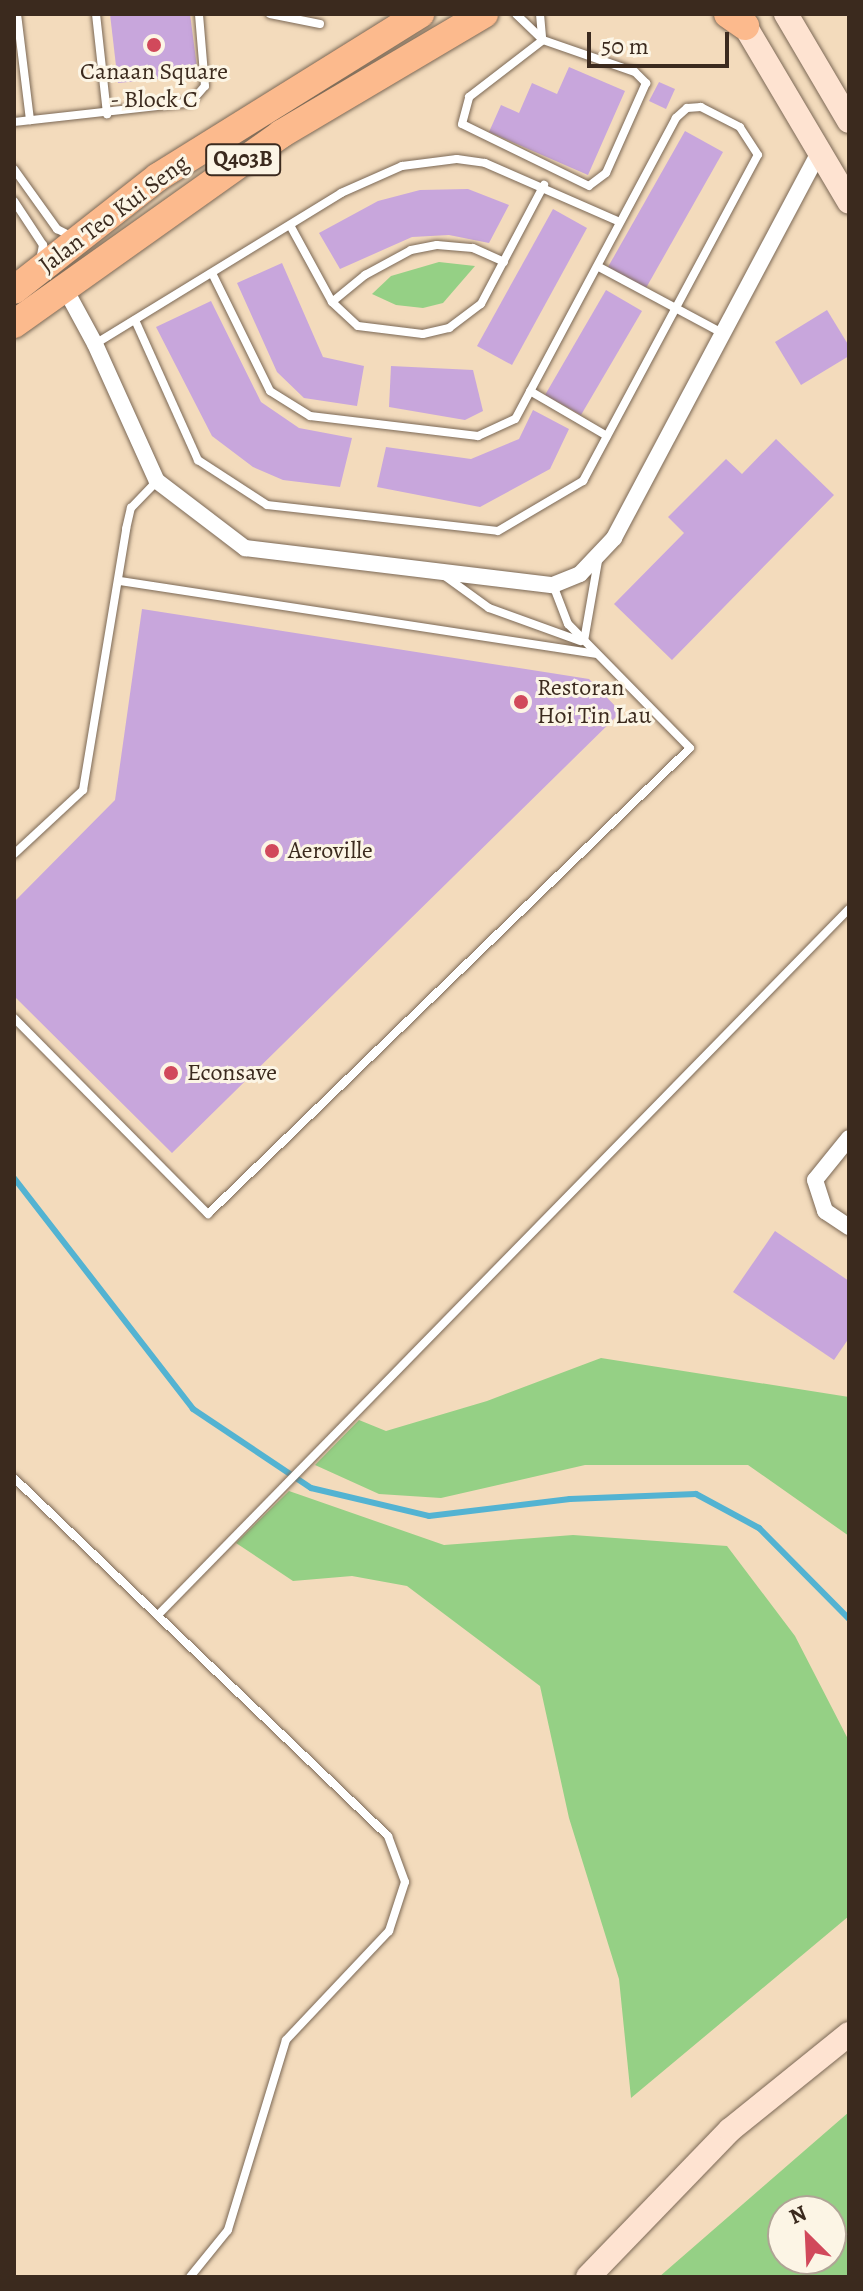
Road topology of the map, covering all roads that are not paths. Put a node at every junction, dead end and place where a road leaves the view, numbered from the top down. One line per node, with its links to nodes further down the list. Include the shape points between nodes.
1 (17, 14): 14 (lane)
2 (96, 14): 13 (lane)
3 (199, 14): 13 (lane, via 206,75 202,92 186,104)
4 (270, 14): 11 (lane)
5 (420, 14): 24 (highway, Jalan Teo Kui Seng, via 158,177)
6 (484, 14): 29 (highway, Jalan Teo Kui Seng / Q403B, via 281,134)
7 (516, 14): 12 (lane)
8 (540, 14): 12 (lane)
9 (786, 14): 15 (main road)
10 (737, 18): 17 (main road)
11 (320, 24)
12 (543, 40): 12 (lane, via 635,72 646,83 606,173 589,186 462,124 469,97)
13 (107, 114): 14 (lane)
14 (30, 120): 16 (lane)
15 (849, 121)
16 (14, 122)
17 (819, 152): 21 (main road); 34 (street)
18 (14, 169): 24 (lane, via 57,229 68,236)
19 (544, 185): 22 (lane); 23 (lane, via 485,163 416,163 374,175); 25 (lane)
20 (14, 201): 28 (lane, via 43,245)
21 (849, 202)
22 (618, 221): 26 (lane); 31 (lane, via 676,118 687,108 701,107 740,127 758,155)
23 (291, 227): 27 (lane); 30 (lane)
24 (84, 233): 28 (highway, Jalan Teo Kui Seng)
25 (504, 262): 30 (lane, via 473,248 437,245 411,250 365,275); 30 (lane, via 481,304 449,328 391,334 358,326)
26 (599, 267): 31 (lane); 36 (lane)
27 (213, 275): 32 (lane); 36 (lane, via 270,391 310,416 478,436 515,419)
28 (24, 282)
29 (63, 285): 33 (highway, Jalan Teo Kui Seng / Q403B); 35 (street)
30 (332, 302)
31 (676, 308): 34 (lane); 37 (lane)
32 (135, 320): 35 (lane); 37 (lane, via 198,460 267,505 498,531 583,481)
33 (14, 324)
34 (720, 332): 39 (street, via 614,538)
35 (95, 344): 38 (street)
36 (530, 391): 37 (lane)
37 (607, 436)
38 (157, 481): 40 (street, via 245,548); 41 (lane, via 131,508)
39 (599, 557): 42 (street, via 580,574); 43 (lane)
40 (441, 574): 42 (street); 43 (lane, via 489,608)
41 (120, 581): 44 (lane); 45 (lane, via 83,790)
42 (553, 585): 43 (lane, via 568,624)
43 (584, 642): 44 (lane)
44 (596, 654): 47 (lane, via 690,748 208,1214)
45 (14, 854)
46 (849, 909): 51 (lane)
47 (14, 1018)
48 (849, 1138): 49 (street, via 815,1180 825,1211)
49 (849, 1227)
50 (14, 1478): 51 (lane)
51 (159, 1614): 53 (lane, via 388,1836 405,1882 389,1931 286,2040 228,2230)
52 (849, 2034): 54 (main road, via 730,2130)
53 (190, 2277)
54 (588, 2277)

